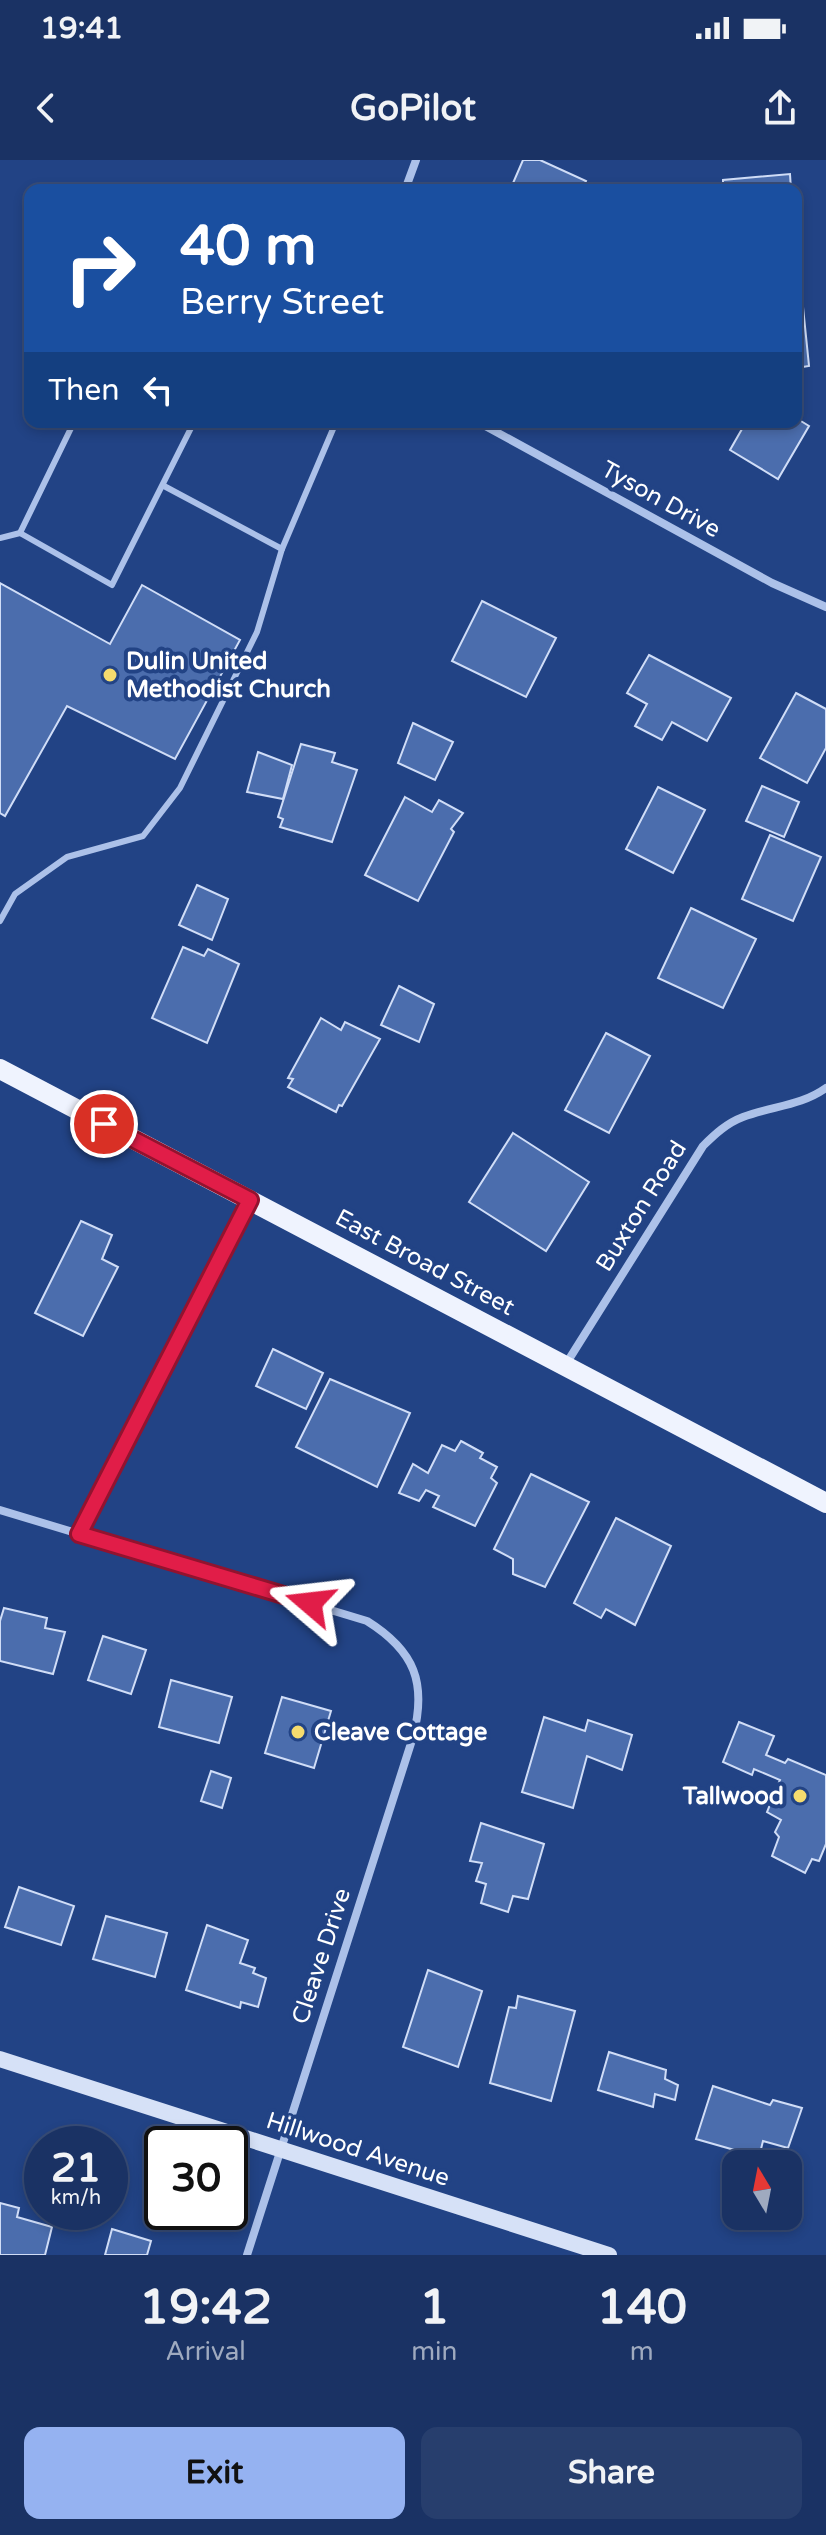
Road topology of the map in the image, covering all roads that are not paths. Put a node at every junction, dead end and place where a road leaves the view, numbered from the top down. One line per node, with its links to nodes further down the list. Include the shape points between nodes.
1 (416, 160): 2 (street)
2 (407, 184)
3 (71, 428): 8 (lane)
4 (191, 428): 7 (lane)
5 (333, 428): 10 (lane)
6 (489, 428): 11 (street, Tyson Drive, via 772,583)
7 (164, 486): 8 (lane, via 112,585); 10 (lane)
8 (20, 533): 9 (lane)
9 (0, 538)
10 (282, 549): 12 (lane, via 257,632 180,788 143,836 67,857 15,894)
11 (826, 607)
12 (0, 921)
13 (0, 1069): 15 (main road, East Broad Street)
14 (826, 1088): 16 (street, Buxton Road, via 805,1101 743,1117 703,1146)
15 (250, 1200): 16 (main road, East Broad Street); 19 (street)
16 (565, 1365): 17 (main road, East Broad Street)
17 (826, 1503)
18 (0, 1510): 19 (street)
19 (79, 1534): 21 (street, Cleave Drive, via 367,1621 390,1635 408,1657 418,1682 420,1710 413,1737)
20 (0, 2059): 21 (main road, Hillwood Avenue)
21 (280, 2149): 22 (street, Cleave Drive); 23 (main road, Hillwood Avenue)
22 (247, 2255)
23 (609, 2255)

